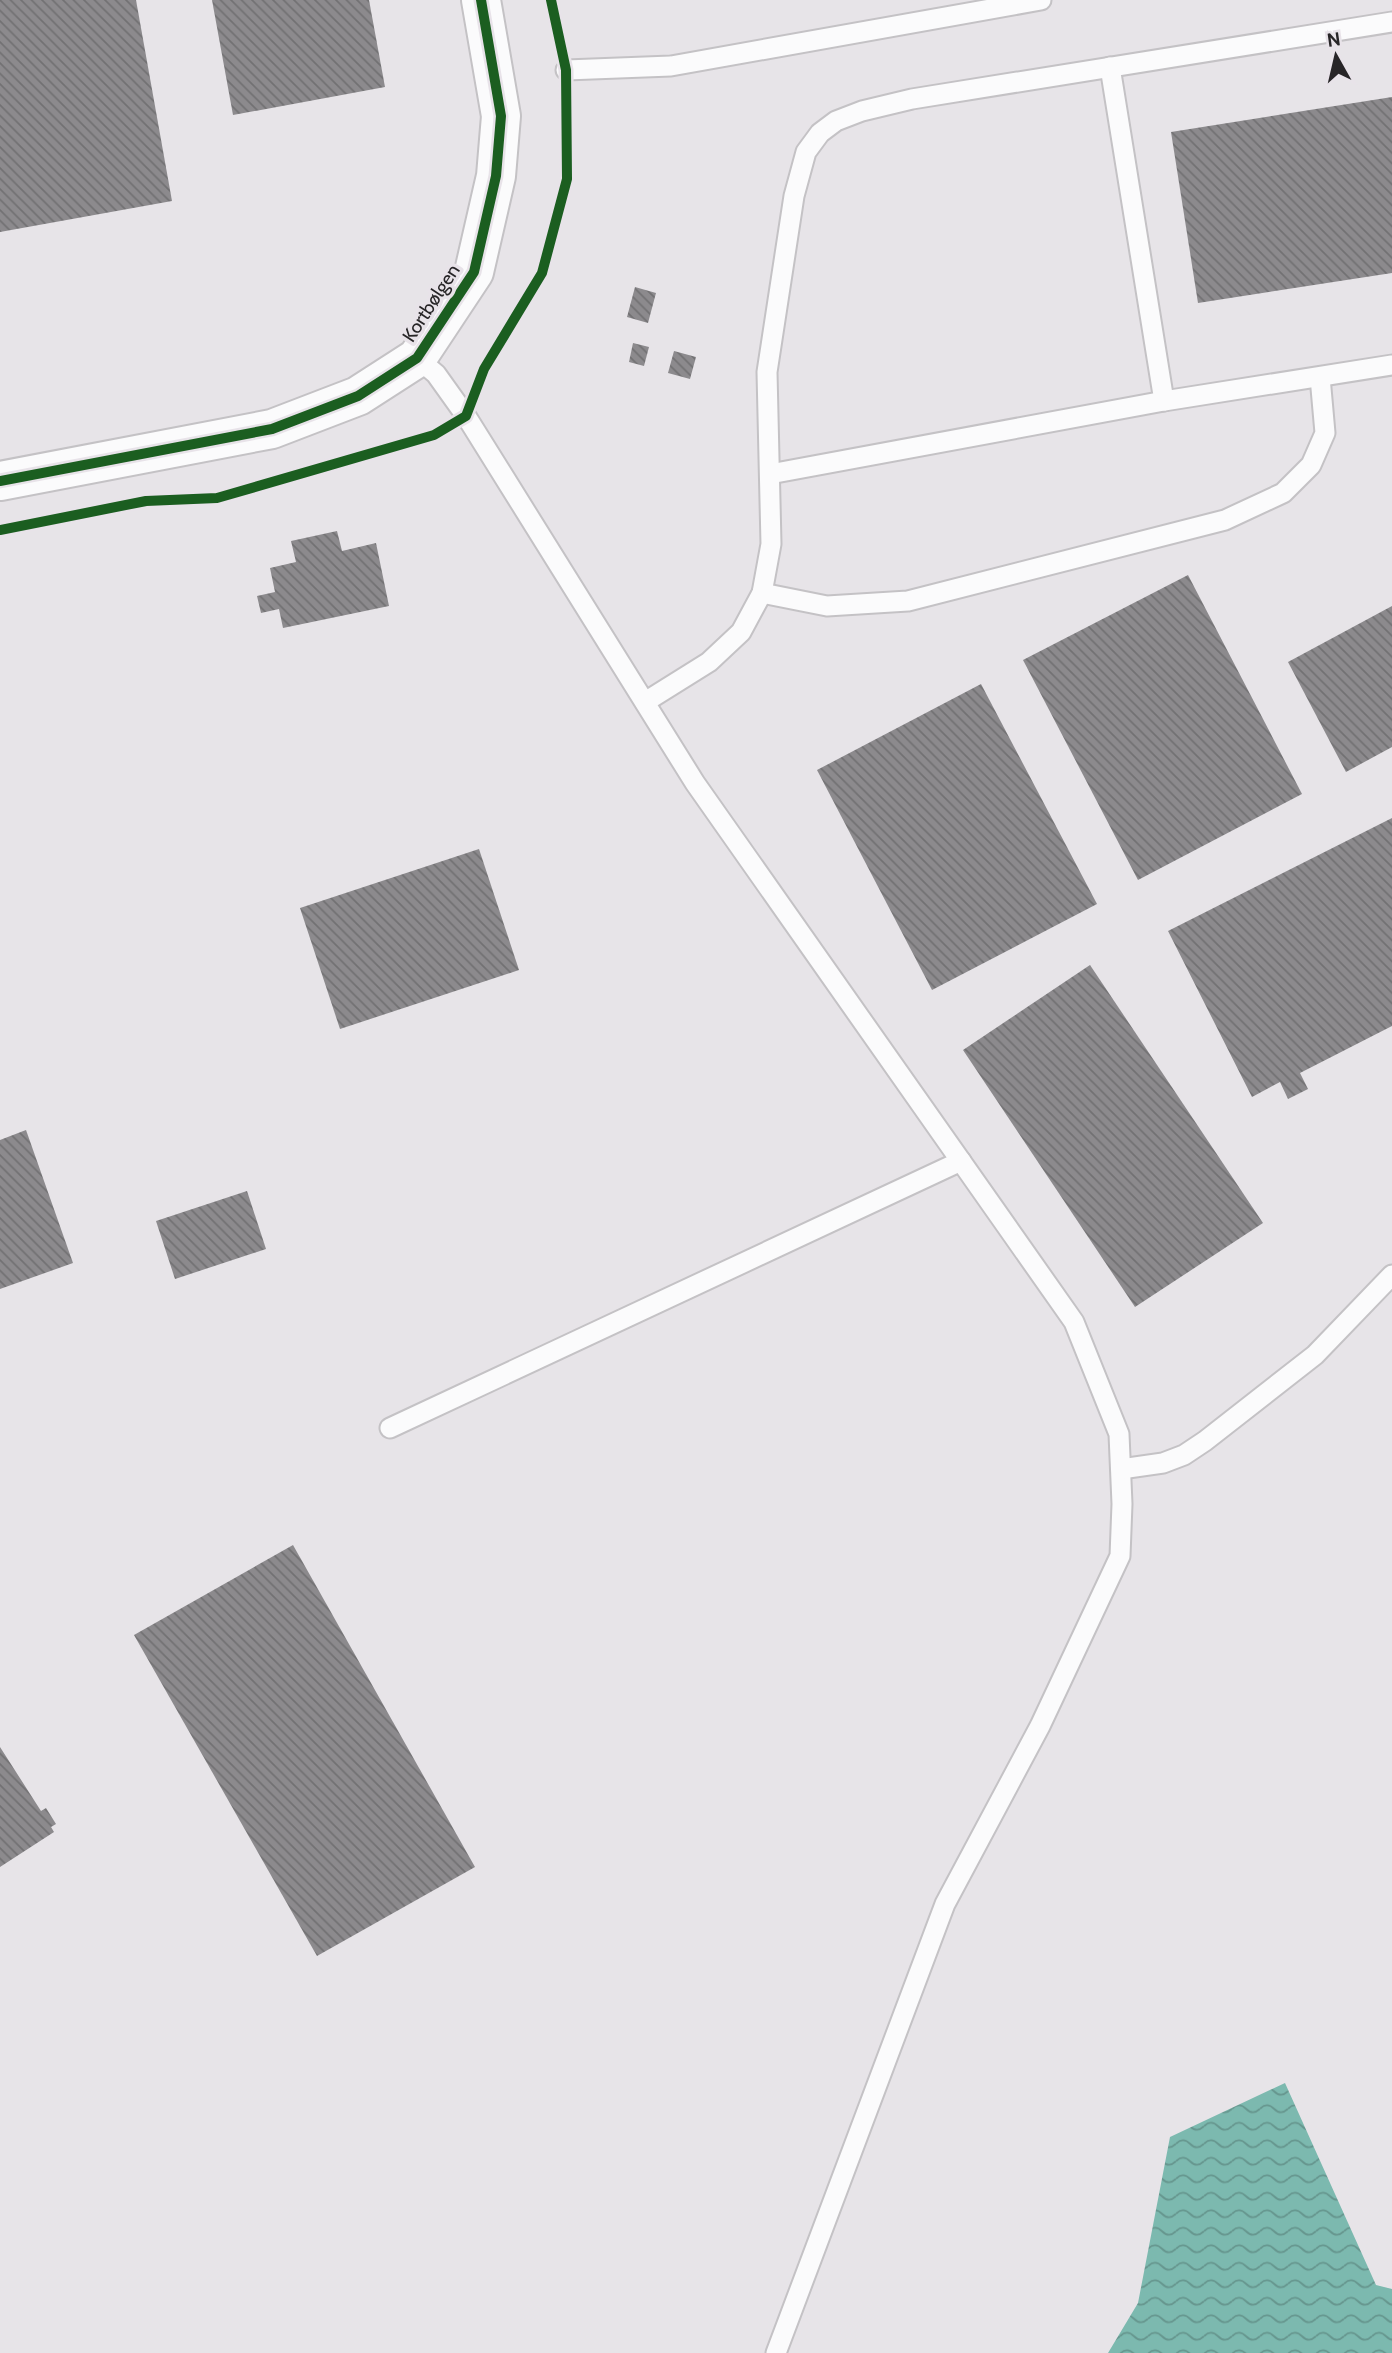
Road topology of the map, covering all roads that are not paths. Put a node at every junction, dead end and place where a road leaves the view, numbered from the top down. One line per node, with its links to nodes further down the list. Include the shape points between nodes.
1 (481, 0): 6 (street, Kortbølgen, via 501,116 496,176 474,272)
2 (1041, 0): 5 (lane, via 671,65)
3 (1392, 22): 4 (lane)
4 (1110, 67): 9 (lane); 10 (lane, via 912,99 862,111 820,133 806,152 794,196 767,372)
5 (566, 70)
6 (417, 358): 11 (street, Kortbølgen, via 358,396 272,429); 13 (lane, via 436,374 466,416)
7 (1392, 365): 8 (lane)
8 (1320, 377): 9 (lane); 12 (lane, via 1325,433 1311,465 1283,493 1226,520 908,601 827,606)
9 (1164, 401): 10 (lane)
10 (770, 474): 12 (lane, via 771,544)
11 (0, 481)
12 (762, 593): 13 (lane, via 741,632 709,662)
13 (645, 702): 14 (lane, via 695,783)
14 (961, 1161): 16 (lane); 17 (lane, via 1074,1322 1119,1434)
15 (1392, 1275): 17 (lane, via 1315,1355 1205,1441 1163,1463)
16 (390, 1428)
17 (1121, 1469): 18 (lane, via 1120,1556 1040,1726 945,1904)
18 (776, 2353)

